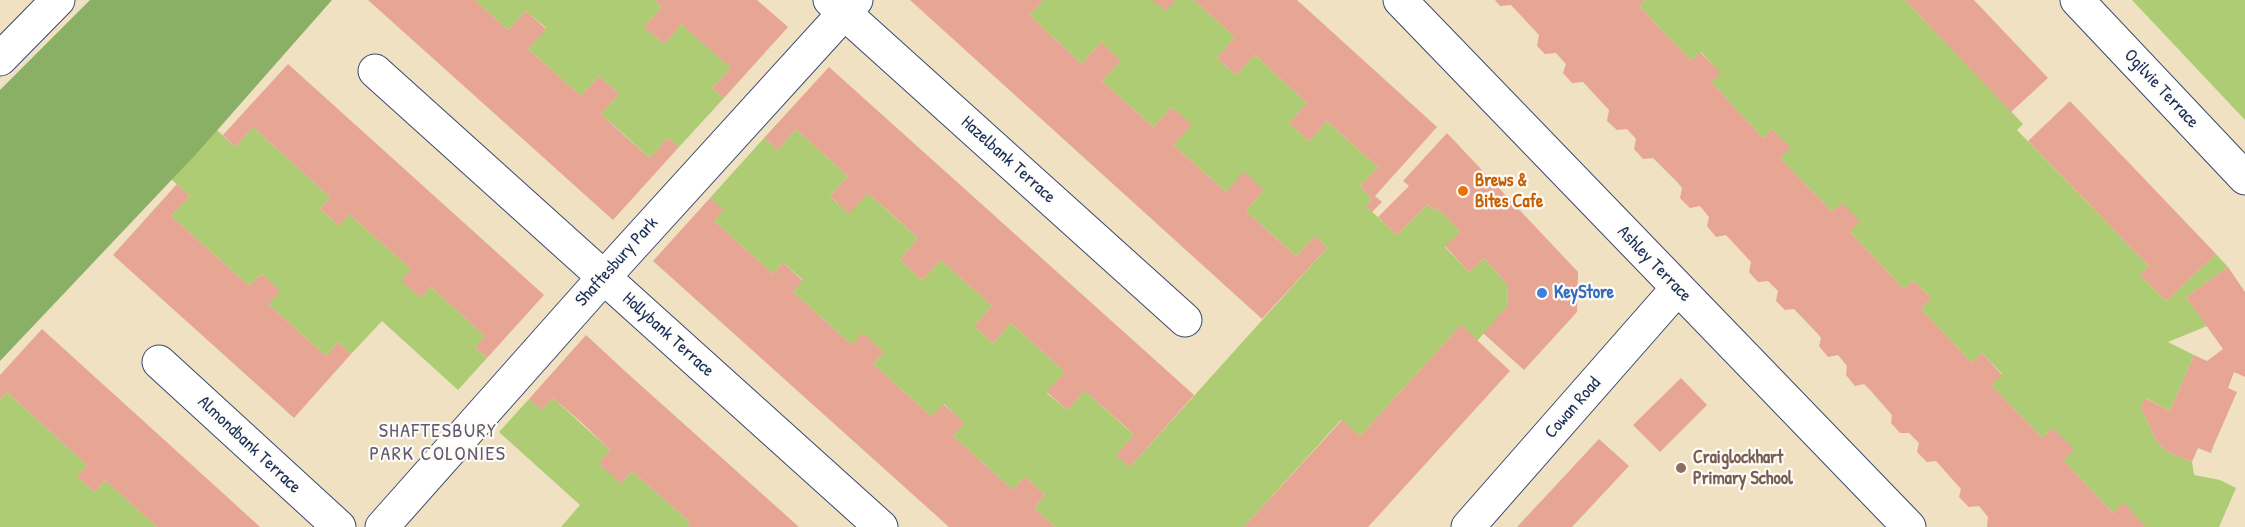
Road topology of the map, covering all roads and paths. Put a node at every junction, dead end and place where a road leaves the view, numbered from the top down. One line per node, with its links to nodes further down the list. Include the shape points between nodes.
1 (58, 0): 5 (street)
2 (1400, 0): 9 (street, Ashley Terrace)
3 (2077, 0): 7 (street, Ogilvie Terrace)
4 (844, 4): 8 (street, Shaftesbury Park); 10 (street, Hazelbank Terrace)
5 (0, 59)
6 (375, 71): 8 (street, Hollybank Terrace)
7 (2245, 178)
8 (604, 277): 13 (street, Shaftesbury Park); 14 (street, Hollybank Terrace)
9 (1677, 289): 15 (street, Cowan Road); 16 (street, Ashley Terrace)
10 (1185, 320)
11 (159, 362): 12 (street, Almondbank Terrace)
12 (339, 527)
13 (382, 527)
14 (881, 527)
15 (1468, 527)
16 (1909, 527)

